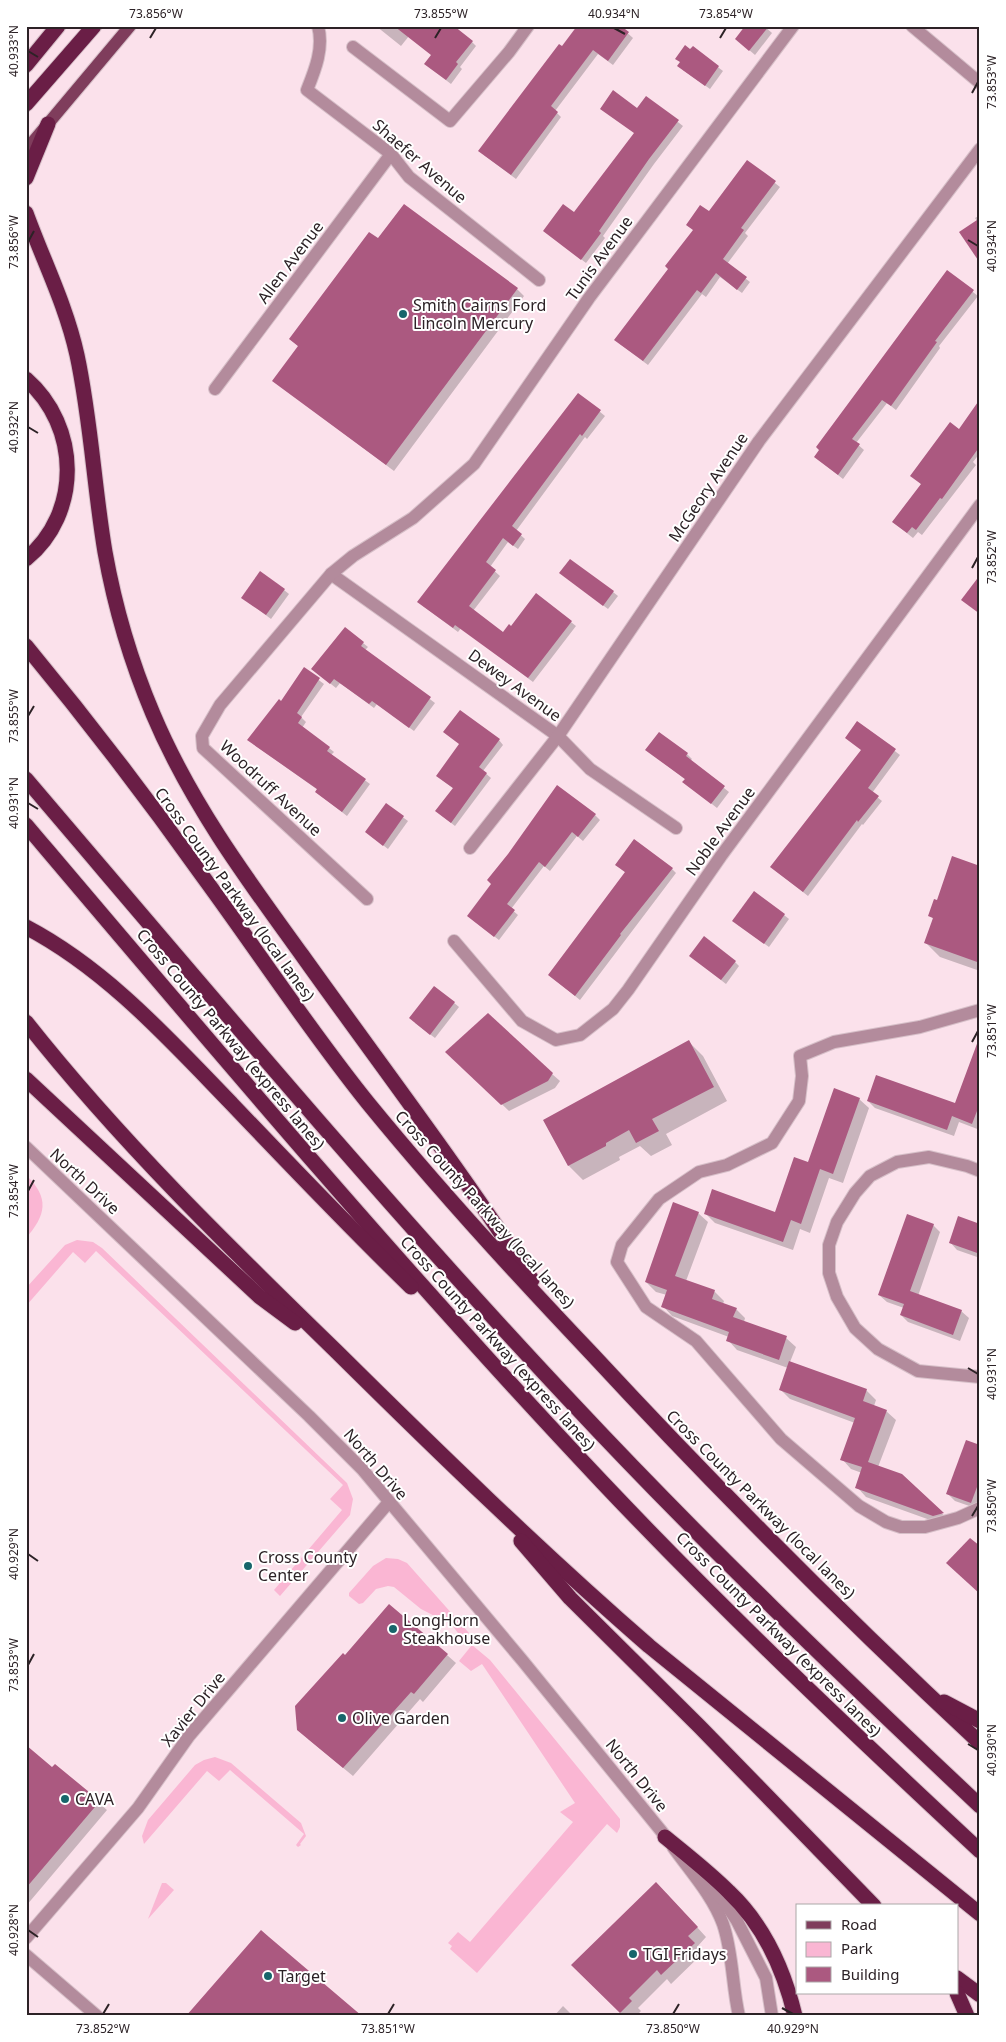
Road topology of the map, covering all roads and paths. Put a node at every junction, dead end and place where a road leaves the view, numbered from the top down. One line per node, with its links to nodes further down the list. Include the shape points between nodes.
1 (58, 26): 9 (highway)
2 (94, 26): 11 (highway)
3 (130, 26): 12 (main road)
4 (318, 26): 15 (street, Shaefer Avenue, via 319,55 307,90)
5 (528, 26): 8 (street, via 450,120)
6 (793, 26): 23 (street, Tunis Avenue, via 589,298 474,464 413,518)
7 (912, 26): 10 (street)
8 (353, 47)
9 (26, 65)
10 (980, 83)
11 (26, 104)
12 (48, 124): 14 (main road); 16 (highway)
13 (980, 149): 25 (street, McGeory Avenue, via 759,441)
14 (26, 150)
15 (391, 154): 18 (street, Shaefer Avenue, via 409,177); 20 (street, Allen Avenue)
16 (26, 178)
17 (26, 213): 38 (highway, via 71,332 116,606 134,666 163,738 232,859 484,1206)
18 (539, 280)
19 (26, 380): 22 (highway, via 55,414 68,460 66,496 60,514 47,536)
20 (215, 388)
21 (978, 509): 32 (street, Noble Avenue, via 613,1008 580,1034 556,1040 522,1021)
22 (26, 559)
23 (331, 574): 25 (street, Dewey Avenue); 30 (street, Woodruff Avenue, via 220,705 202,736 203,748)
24 (26, 646): 38 (highway, Cross County Parkway (local lanes), via 201,873 367,1101 453,1203)
25 (558, 736): 28 (street, Dewey Avenue, via 590,769); 29 (street, McGeory Avenue)
26 (26, 779): 48 (highway, Cross County Parkway (express lanes), via 318,1121 562,1392 698,1535)
27 (26, 825): 41 (highway, Cross County Parkway (express lanes), via 345,1200)
28 (676, 828)
29 (470, 848)
30 (367, 899)
31 (26, 927): 41 (highway, via 95,972 147,1019 352,1229)
32 (454, 941)
33 (980, 1010): 44 (street, via 920,1027 834,1042 800,1056 799,1101 772,1143 727,1165 699,1172 659,1199 622,1245 617,1262 646,1307 696,1341 781,1439 859,1506 901,1527 925,1528)
34 (26, 1022): 39 (highway, via 139,1154)
35 (26, 1079): 39 (highway, via 260,1297)
36 (26, 1147): 43 (street, North Drive, via 336,1442)
37 (980, 1171): 40 (street, via 929,1157 897,1162 870,1176 837,1222 830,1245 829,1273 837,1297 855,1328 878,1348 918,1371)
38 (555, 1315): 45 (highway, Cross County Parkway (local lanes), via 652,1420)
39 (341, 1356): 42 (highway)
40 (980, 1377)
41 (530, 1404): 50 (highway, Cross County Parkway (express lanes), via 725,1608)
42 (473, 1485): 51 (highway, via 570,1598); 52 (highway, via 649,1646)
43 (389, 1502): 49 (street, North Drive); 53 (street, Xavier Drive, via 189,1736 138,1808)
44 (980, 1508)
45 (928, 1694): 46 (highway); 47 (highway, Cross County Parkway (local lanes))
46 (980, 1721)
47 (980, 1743)
48 (980, 1806)
49 (665, 1837): 59 (street, North Drive, via 719,1914 728,1947); 60 (street, North Drive, via 723,1900 737,1921 766,1978); 61 (highway, via 730,1893 756,1924 785,1979)
50 (980, 1851)
51 (872, 1904)
52 (980, 1914)
53 (26, 1938)
54 (26, 1955): 58 (street)
55 (958, 1979): 57 (highway)
56 (957, 1994): 62 (highway)
57 (980, 1995)
58 (97, 2016)
59 (738, 2016)
60 (772, 2016)
61 (794, 2016)
62 (967, 2016)

